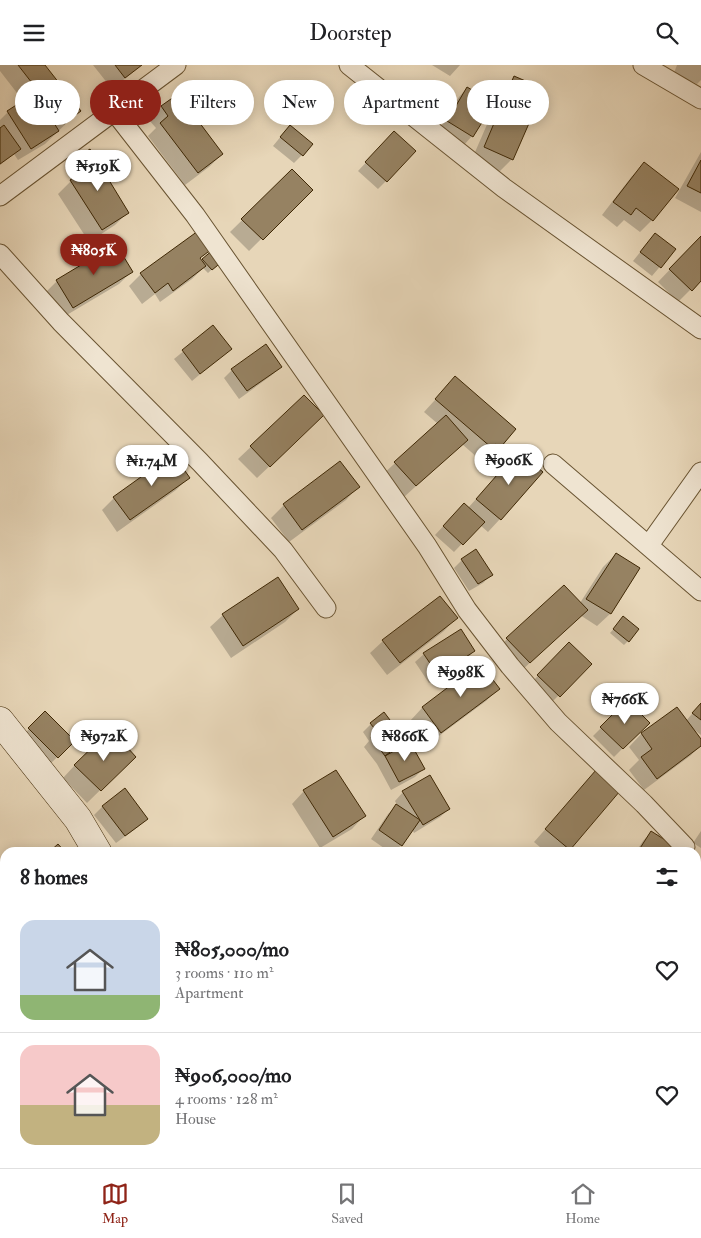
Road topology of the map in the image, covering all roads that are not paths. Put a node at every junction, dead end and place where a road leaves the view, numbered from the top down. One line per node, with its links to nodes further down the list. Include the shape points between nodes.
1 (176, 65): 4 (street)
2 (350, 65): 10 (street, via 504,188)
3 (643, 65): 5 (street)
4 (156, 80)
5 (701, 99)
6 (95, 125): 8 (street)
7 (125, 125): 18 (street, via 195,215 427,546 467,610 510,666 558,722 644,803)
8 (0, 196)
9 (0, 253): 15 (street, via 61,322 283,550)
10 (701, 329)
11 (553, 464): 13 (street)
12 (701, 472): 13 (street)
13 (649, 545): 14 (street)
14 (701, 591)
15 (326, 607)
16 (0, 721): 17 (street, via 78,819)
17 (94, 847)
18 (685, 847)

